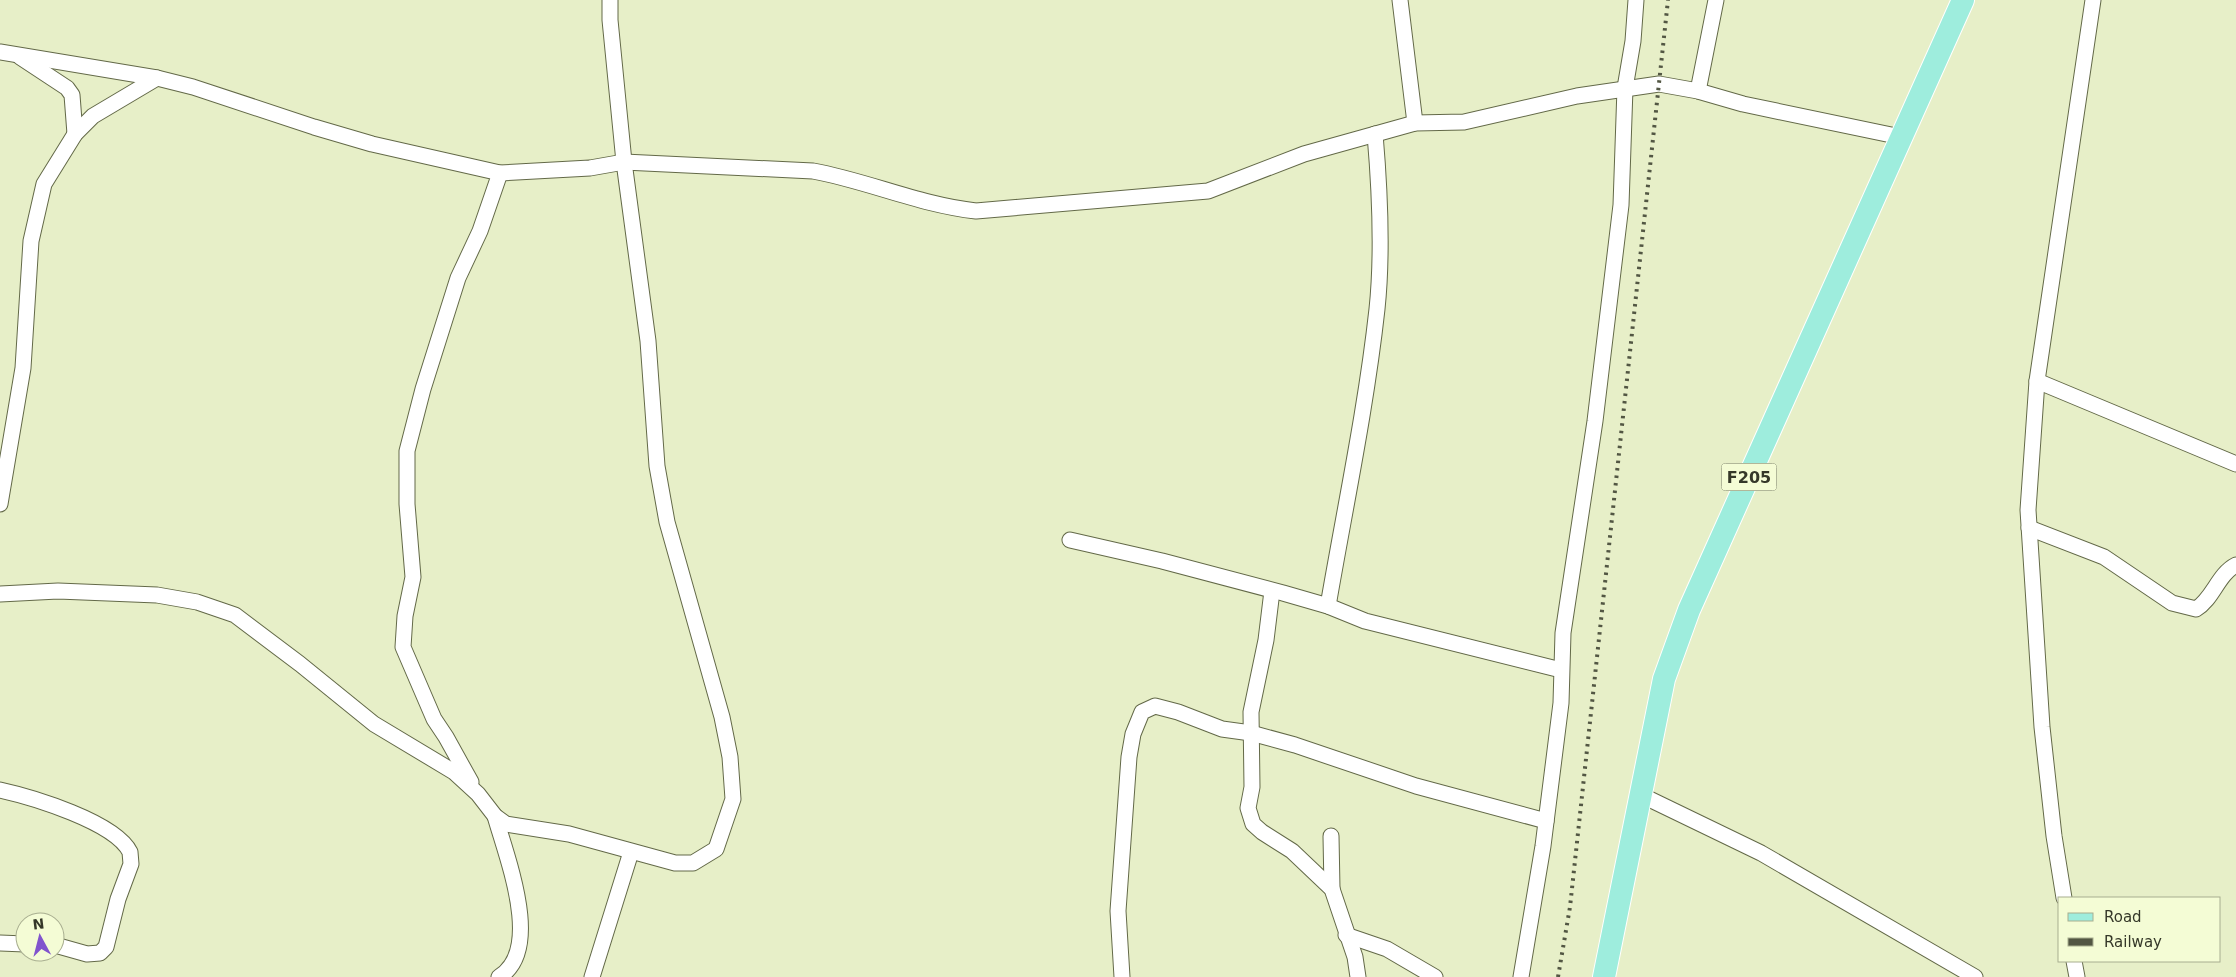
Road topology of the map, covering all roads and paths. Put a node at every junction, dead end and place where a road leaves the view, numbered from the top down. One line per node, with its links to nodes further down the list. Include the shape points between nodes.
1 (610, 0): 16 (street)
2 (1400, 0): 12 (street)
3 (1636, 0): 10 (street)
4 (1716, 0): 11 (street)
5 (1963, 0): 15 (main road, F205)
6 (2093, 0): 18 (street)
7 (0, 52): 8 (street)
8 (16, 54): 9 (street); 13 (street, via 72,94)
9 (157, 78): 13 (street, via 93,116); 17 (street, via 235,99 364,141)
10 (1625, 88): 11 (street, via 1659,84); 12 (street, via 1464,122); 28 (street, via 1622,205 1595,420 1563,632)
11 (1698, 91): 15 (street, via 1743,104)
12 (1415, 123): 14 (street)
13 (75, 134): 19 (street, via 44,184 40,200 29,264 23,368)
14 (1375, 134): 16 (street, via 1304,154 1208,191 976,211 944,208 814,171); 27 (street, via 1380,185 1377,308)
15 (1901, 137): 32 (main road, F205, via 1690,610 1664,679)
16 (624, 162): 17 (street, via 590,168); 36 (street, via 648,342 657,466 665,513 722,717 730,757 733,798 716,850 706,857 693,863 675,864)
17 (500, 173): 31 (street, via 480,231 458,278 422,389 407,451 407,504 413,577 405,616 404,647 434,719)
18 (2037, 381): 20 (street); 22 (street)
19 (4, 456): 21 (street)
20 (2236, 464)
21 (0, 504)
22 (2029, 528): 24 (street, via 2104,557 2172,603 2196,609 2205,604); 38 (street, via 2042,727)
23 (1070, 540): 25 (street)
24 (2236, 565)
25 (1272, 590): 27 (street); 29 (street, via 1266,640 1251,712)
26 (0, 594): 31 (street, via 58,591 157,595 197,602 235,615 374,724 454,772)
27 (1328, 606): 28 (street, via 1365,621)
28 (1561, 670): 34 (street, via 1561,703)
29 (1251, 733): 34 (street, via 1416,786); 37 (street, via 1252,787 1248,808 1253,824 1292,851); 46 (street, via 1222,729 1155,706 1142,712 1133,734 1129,758 1118,911)
30 (0, 790): 42 (street, via 50,805 99,825 130,852 130,864 106,947 100,953 87,954)
31 (478, 794): 33 (street)
32 (1641, 795): 50 (main road, F205); 51 (street, via 1761,853)
33 (495, 816): 36 (street, via 506,824 570,834); 44 (street, via 521,926 520,949 513,966)
34 (1546, 821): 49 (street)
35 (1330, 836): 37 (street)
36 (631, 852): 45 (street)
37 (1332, 889): 39 (street)
38 (2064, 897)
39 (1346, 935): 47 (street); 48 (street, via 1387,949)
40 (0, 942): 41 (street)
41 (15, 943)
42 (65, 948)
43 (2074, 962): 52 (street)
44 (500, 977)
45 (592, 977)
46 (1122, 977)
47 (1358, 977)
48 (1435, 977)
49 (1521, 977)
50 (1604, 977)
51 (1975, 977)
52 (2077, 977)

